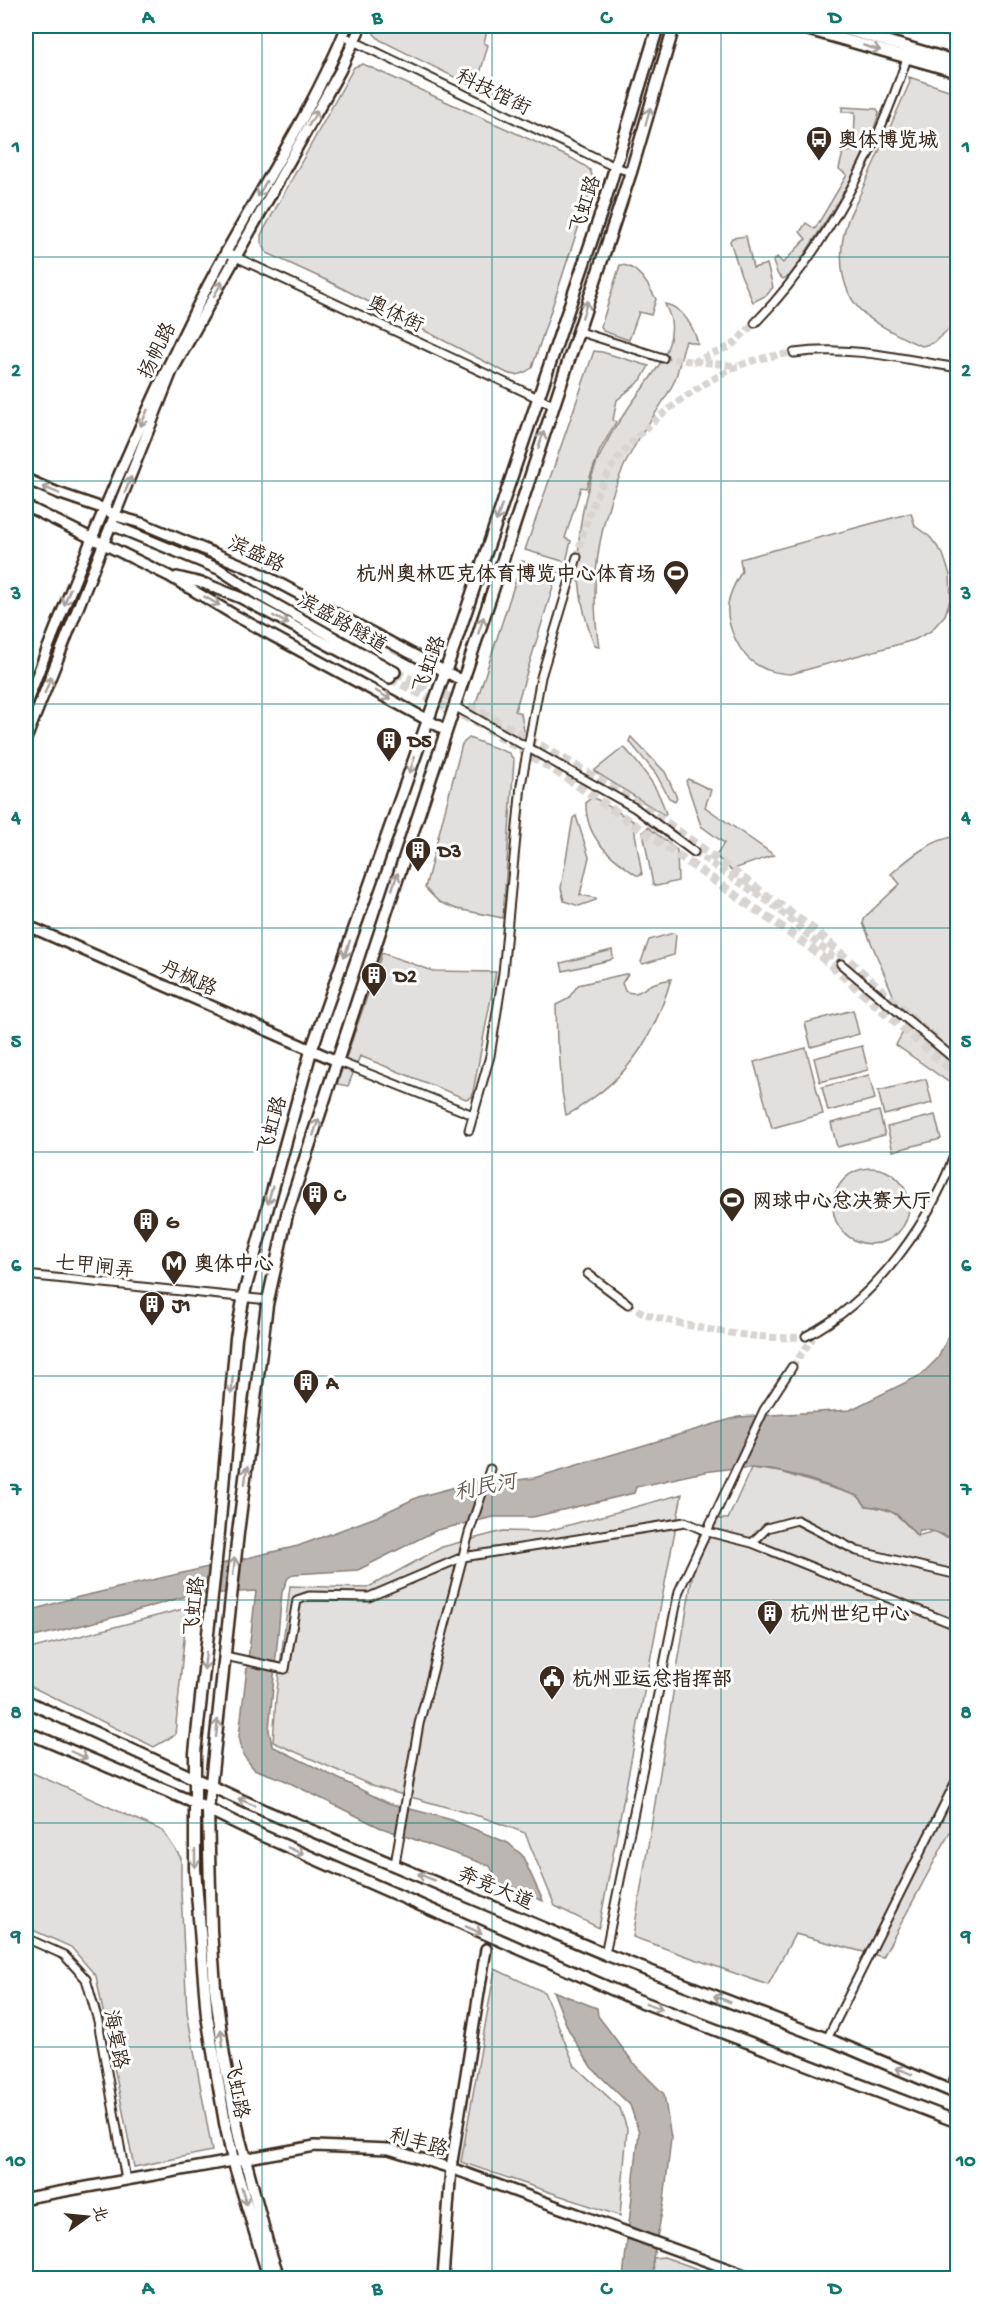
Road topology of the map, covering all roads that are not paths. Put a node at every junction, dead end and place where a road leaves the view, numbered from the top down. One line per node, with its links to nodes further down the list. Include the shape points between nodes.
1 (347, 26): 7 (main road, 扬帆路)
2 (361, 26): 8 (main road)
3 (658, 26): 12 (main road, 飞虹路)
4 (674, 26): 13 (main road, 飞虹路, one-way to 4)
5 (796, 26): 9 (main road, one-way to 9)
6 (834, 26): 10 (main road)
7 (343, 36): 8 (street, 科技馆街); 14 (main road, 扬帆路, one-way to 14, via 320,87)
8 (354, 42): 12 (street, 科技馆街); 15 (main road, one-way to 8)
9 (907, 58): 11 (main road); 16 (street, via 872,148 830,222 786,290)
10 (957, 62)
11 (957, 72)
12 (615, 167): 13 (street, 科技馆街); 21 (main road, 飞虹路)
13 (631, 172): 17 (main road, 飞虹路, one-way to 13)
14 (225, 252): 15 (street, 奥体街); 25 (main road, 扬帆路, one-way to 25, via 162,377)
15 (236, 257): 21 (street, 奥体街); 26 (main road, one-way to 15, via 172,371)
16 (755, 322)
17 (577, 331): 19 (street); 22 (main road, 飞虹路)
18 (794, 353): 20 (street, via 846,351)
19 (663, 358)
20 (957, 368)
21 (538, 398): 22 (street, 奥体街); 31 (main road, 飞虹路, one-way to 31)
22 (553, 405): 32 (main road, 飞虹路, one-way to 22)
23 (26, 479): 25 (main road, 滨盛路, one-way to 23)
24 (26, 506): 27 (main road)
25 (105, 509): 26 (main road, 滨盛路); 27 (main road, 扬帆路)
26 (114, 520): 28 (main road); 30 (main road, 滨盛路隧道, one-way to 26, via 206,584 241,598 393,675 219,569); 31 (main road, 滨盛路, via 141,523 254,570)
27 (90, 538): 28 (main road); 33 (main road, 扬帆路, one-way to 33)
28 (105, 544): 30 (main road); 37 (main road, one-way to 28)
29 (577, 557): 38 (street, via 542,677)
30 (169, 576): 35 (main road, one-way to 35)
31 (445, 670): 32 (main road, 滨盛路); 35 (main road, 飞虹路)
32 (463, 681): 34 (main road, 飞虹路)
33 (26, 704)
34 (454, 706): 36 (main road, 飞虹路); 38 (street)
35 (426, 721): 36 (main road); 42 (main road, 飞虹路, one-way to 42)
36 (446, 730): 43 (main road, 飞虹路, one-way to 36)
37 (26, 739)
38 (529, 747): 39 (street, via 635,808); 45 (street, via 521,785 498,1005 490,1056)
39 (694, 852)
40 (26, 925): 42 (main road, 丹枫路)
41 (842, 964): 44 (street)
42 (311, 1051): 43 (main road, 丹枫路); 50 (main road, 飞虹路, one-way to 50)
43 (337, 1061): 45 (street); 51 (main road, 飞虹路, one-way to 43, via 288,1210)
44 (957, 1062)
45 (473, 1115): 46 (street)
46 (469, 1130)
47 (957, 1144): 53 (street, via 940,1192 897,1256 869,1290)
48 (588, 1274): 52 (street)
49 (26, 1275): 50 (street, 七甲闸弄)
50 (243, 1297): 51 (street, 七甲闸弄); 65 (main road, 飞虹路, one-way to 65)
51 (268, 1300): 61 (main road, 飞虹路, one-way to 51)
52 (628, 1304)
53 (810, 1337)
54 (792, 1367): 56 (street, via 764,1410)
55 (490, 1469): 58 (street)
56 (708, 1532): 57 (street); 58 (street, via 685,1522); 72 (street, via 679,1591)
57 (752, 1543): 59 (street, via 767,1528 797,1520 857,1551); 60 (street)
58 (463, 1557): 61 (street, via 369,1597 309,1596 297,1600 285,1668); 69 (street, via 419,1724)
59 (957, 1575)
60 (957, 1626)
61 (225, 1656): 66 (main road, 飞虹路, one-way to 61)
62 (26, 1701): 65 (main road, 奔竞大道)
63 (26, 1732): 67 (main road, one-way to 67)
64 (957, 1778): 73 (street)
65 (194, 1779): 66 (main road, 奔竞大道); 67 (main road, 飞虹路)
66 (211, 1786): 68 (main road, 飞虹路); 69 (main road, 奔竞大道, one-way to 66)
67 (195, 1803): 68 (main road); 78 (main road, 飞虹路, one-way to 78, via 195,1869 207,2016)
68 (208, 1809): 76 (main road, one-way to 76, via 632,1998); 77 (main road, 飞虹路, one-way to 68, via 215,1987)
69 (395, 1864): 72 (main road, 奔竞大道, one-way to 69)
70 (26, 1938): 80 (street, 海宴路, via 64,1955 86,1979 98,2021)
71 (486, 1949): 79 (main road)
72 (605, 1954): 73 (main road, 奔竞大道, one-way to 72)
73 (826, 2039): 75 (main road, 奔竞大道, one-way to 73)
74 (957, 2069): 75 (street)
75 (953, 2092)
76 (957, 2122)
77 (245, 2159): 78 (main road, 利丰路); 79 (main road, 利丰路, via 315,2146 389,2149); 83 (main road, 飞虹路)
78 (233, 2160): 80 (main road, 利丰路); 82 (main road, 飞虹路, one-way to 82)
79 (451, 2168): 84 (main road); 85 (main road, 利丰路)
80 (126, 2180): 81 (main road, 利丰路)
81 (26, 2198)
82 (269, 2278)
83 (279, 2278)
84 (443, 2278)
85 (753, 2278)

